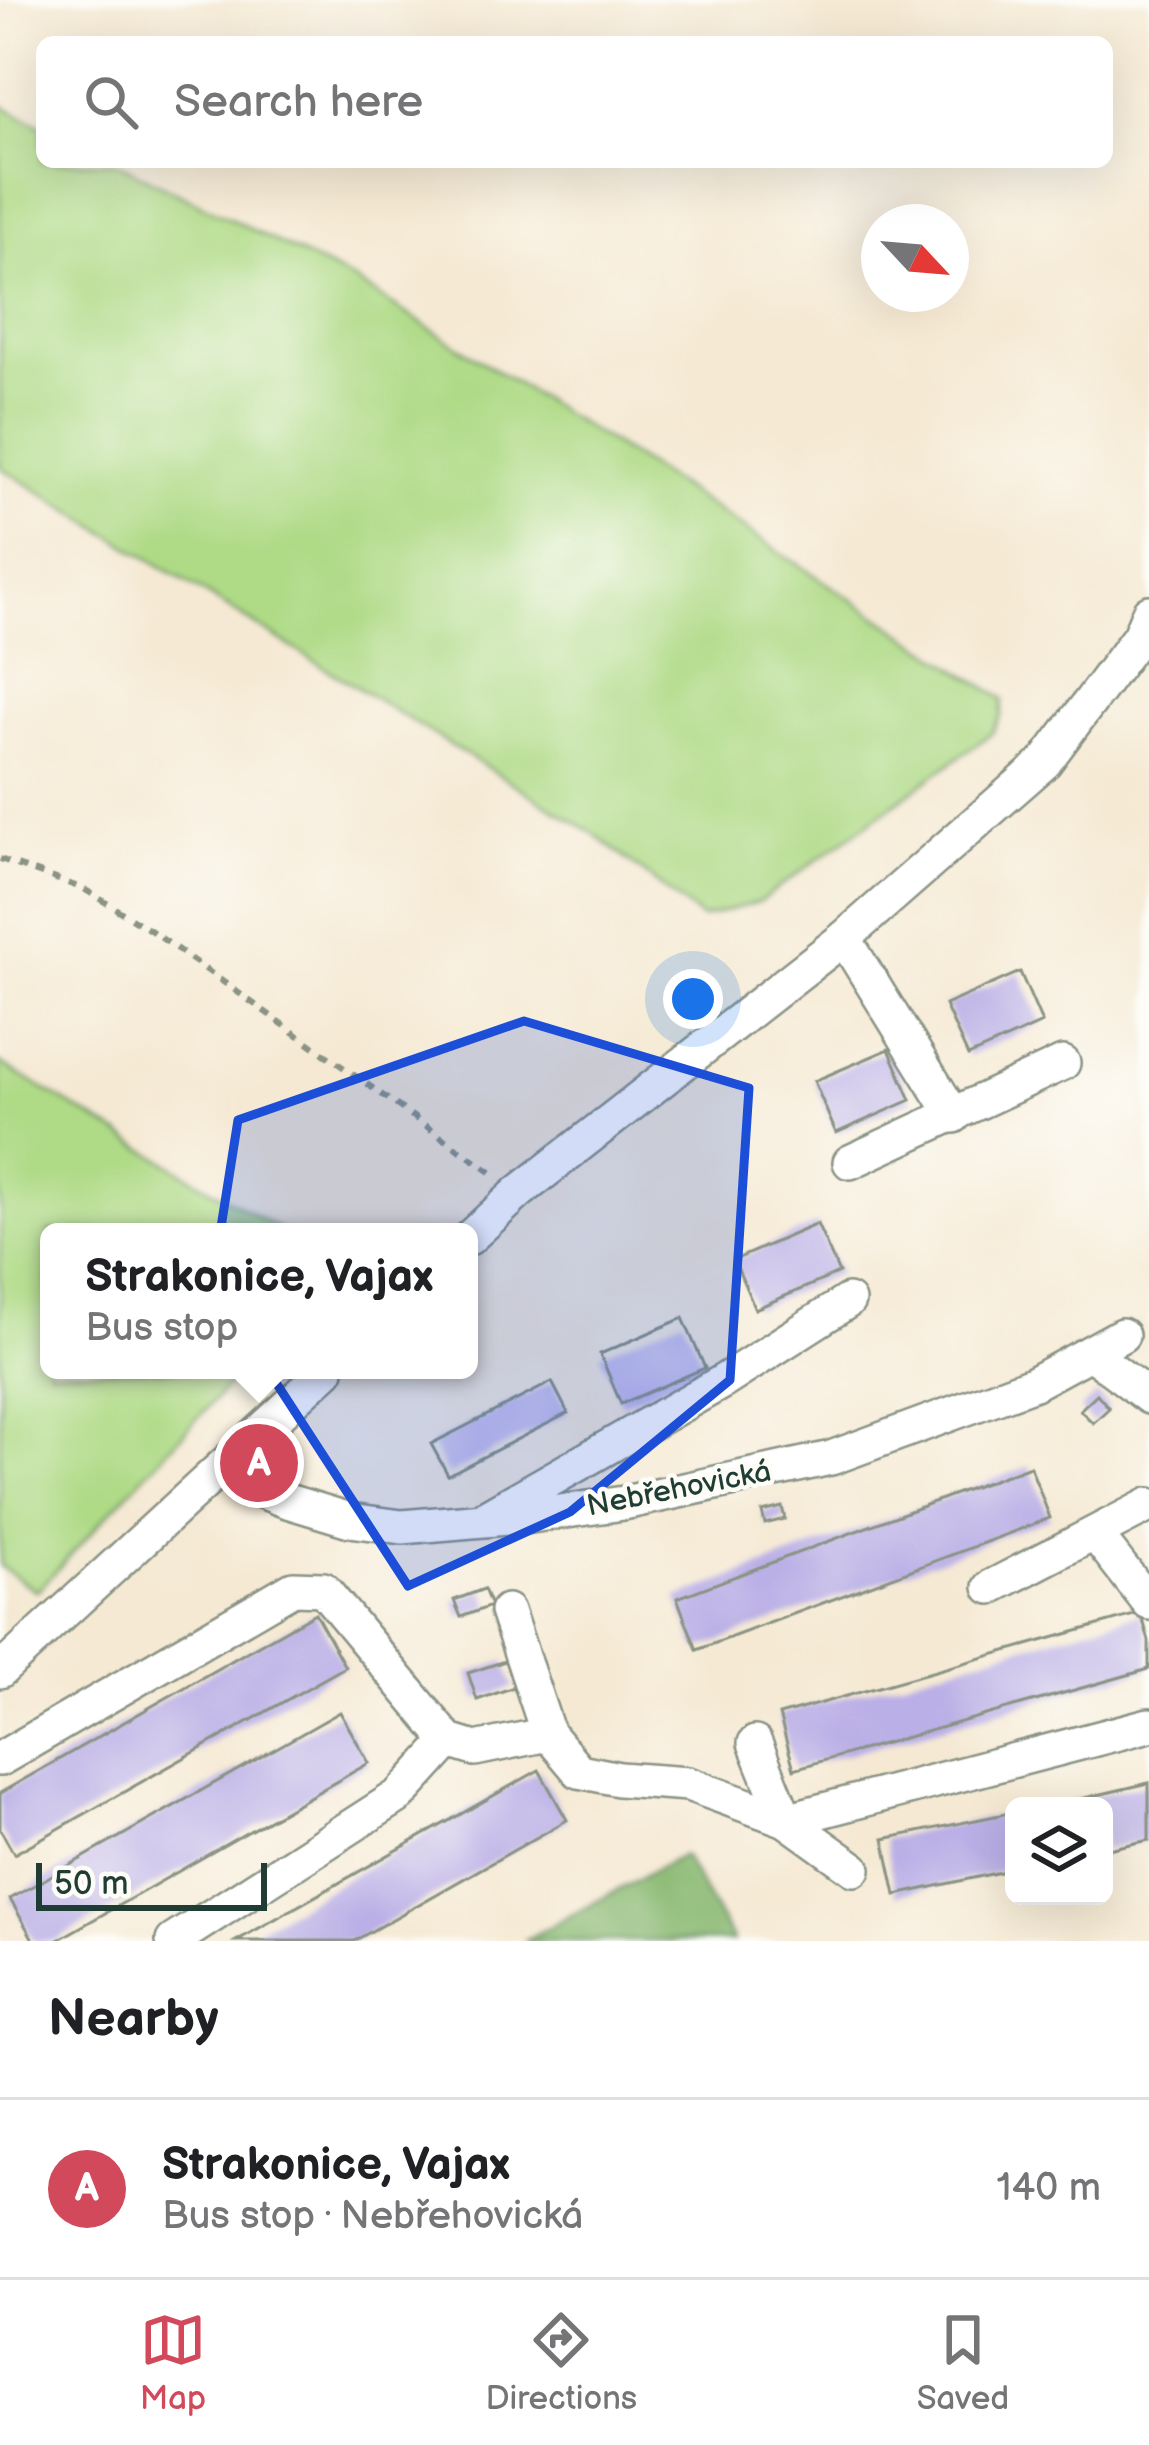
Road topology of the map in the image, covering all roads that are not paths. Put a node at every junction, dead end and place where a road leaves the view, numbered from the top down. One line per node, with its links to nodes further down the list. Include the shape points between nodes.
1 (1149, 612): 2 (street, via 1046,763)
2 (844, 938): 4 (street); 6 (street)
3 (1063, 1063): 4 (street)
4 (954, 1116): 5 (street)
5 (850, 1162)
6 (478, 1230)
7 (848, 1301): 14 (street)
8 (1122, 1335): 9 (street, Nebřehovická)
9 (1092, 1354): 11 (street); 14 (street, Nebřehovická, via 993,1400 831,1458 624,1503)
10 (317, 1379): 12 (street)
11 (1149, 1397)
12 (220, 1469): 14 (street, Nebřehovická, via 350,1520 402,1527); 19 (street)
13 (1149, 1505): 15 (street)
14 (477, 1522)
15 (1096, 1535): 16 (street); 17 (street)
16 (992, 1587)
17 (1149, 1603)
18 (507, 1611): 21 (street)
19 (0, 1671)
20 (1149, 1725): 25 (street)
21 (548, 1734): 22 (street, via 475,1749); 25 (street, via 579,1771 688,1784)
22 (449, 1741): 24 (street, via 323,1588 293,1588); 27 (street, via 400,1796)
23 (755, 1743): 25 (street)
24 (0, 1759)
25 (786, 1820): 26 (street)
26 (854, 1869)
27 (173, 1941)

